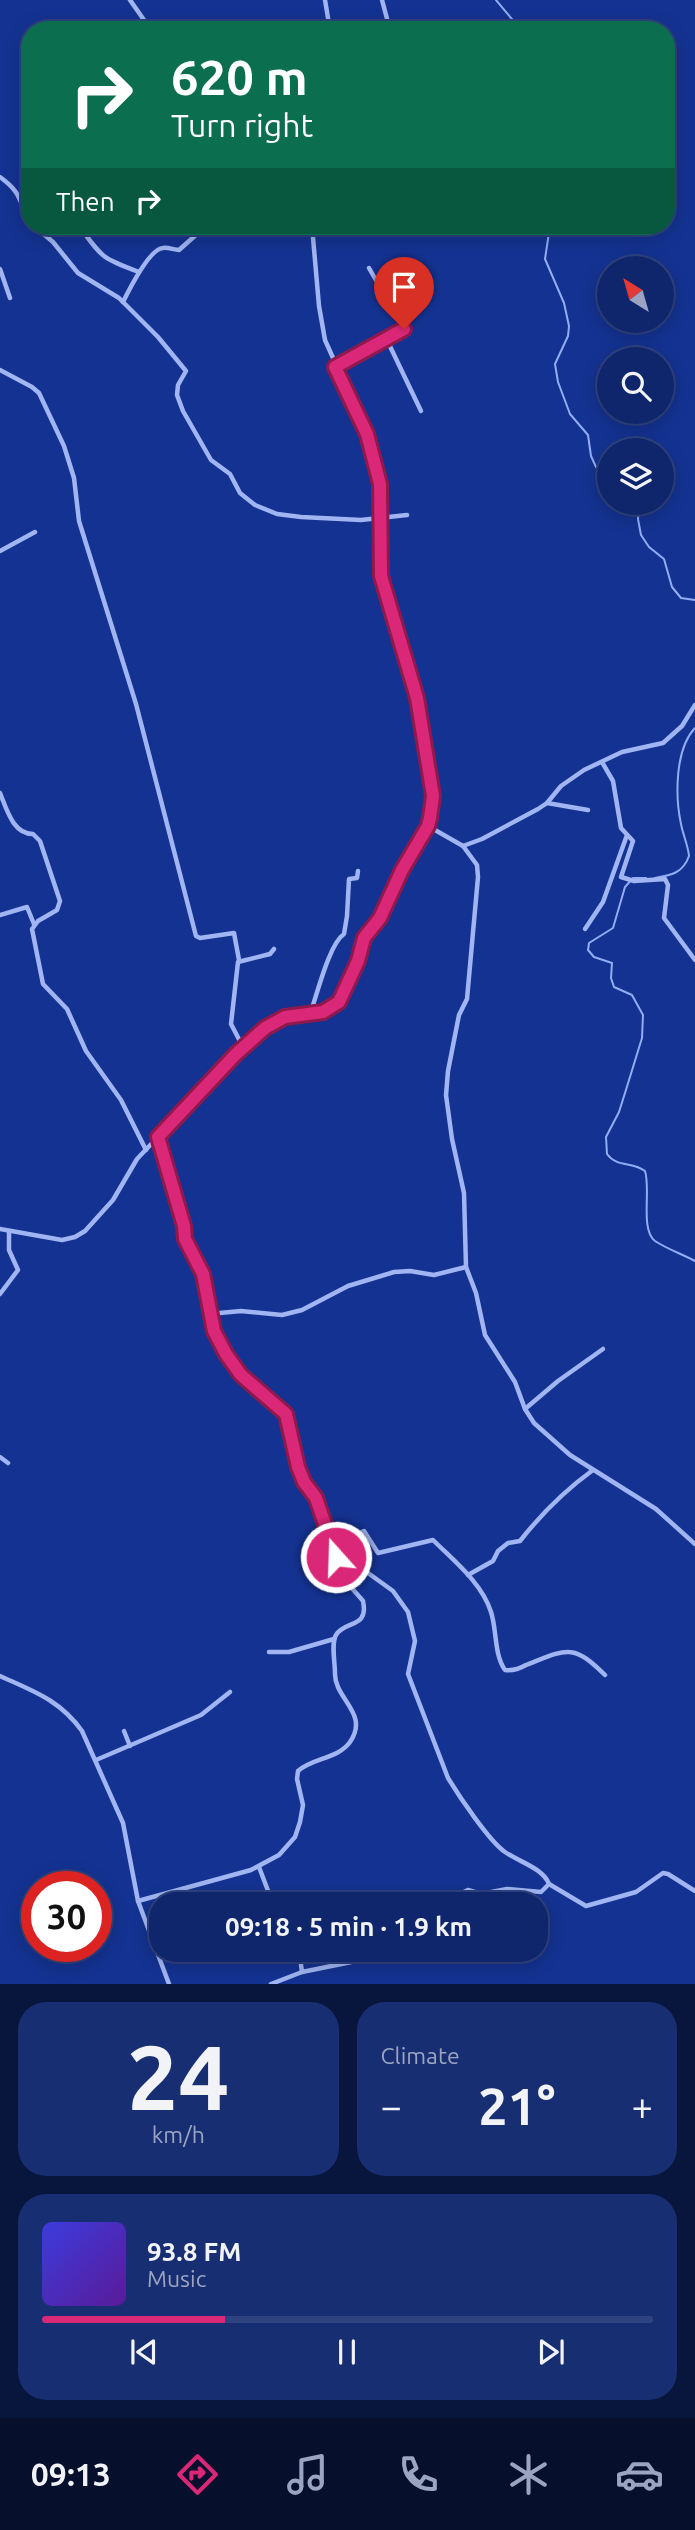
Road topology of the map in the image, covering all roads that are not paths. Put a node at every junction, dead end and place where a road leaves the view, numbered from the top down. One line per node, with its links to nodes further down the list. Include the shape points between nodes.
1 (130, 0): 4 (street)
2 (325, 0): 5 (street)
3 (382, 0): 6 (street)
4 (145, 21)
5 (328, 21)
6 (388, 21)
7 (0, 177): 8 (street, via 17,191)
8 (20, 202)
9 (45, 235): 18 (street, via 78,273)
10 (86, 235): 15 (street, via 108,260)
11 (196, 235): 15 (street, via 179,250 158,248)
12 (313, 235): 20 (street, via 319,306)
13 (369, 268): 19 (street, via 404,329)
14 (0, 270): 16 (street)
15 (139, 272): 18 (street)
16 (2, 283): 17 (street)
17 (10, 298)
18 (123, 302): 26 (street, via 186,371 177,398 211,460 230,474 244,498 269,512 301,517)
19 (387, 340): 20 (street); 24 (street)
20 (335, 367): 26 (street, via 371,448)
21 (0, 370): 22 (street)
22 (6, 375): 23 (street); 42 (street, via 39,393 64,446 82,535 136,704 196,936 234,933)
23 (0, 379)
24 (421, 411)
25 (407, 515): 26 (street)
26 (382, 518): 34 (street, via 381,576 417,698 433,796)
27 (35, 532): 28 (street)
28 (0, 551)
29 (695, 705): 30 (street, via 663,743 622,752)
30 (602, 762): 32 (street, via 572,777); 35 (street, via 613,781 621,828)
31 (0, 793): 39 (street, via 18,830 40,841 60,901 54,913)
32 (547, 803): 33 (street); 36 (street)
33 (587, 810)
34 (428, 826): 36 (street); 44 (street, via 380,918 364,938 339,1002)
35 (627, 835): 40 (street, via 603,902); 43 (street, via 633,844 620,874 634,881 665,879 664,918)
36 (463, 846): 50 (street, via 477,865 478,877 467,999 459,1015 446,1095 464,1193)
37 (358, 871): 44 (street, via 357,878 349,879 344,935 337,938)
38 (0, 915): 39 (street, via 27,907)
39 (34, 924): 47 (street, via 43,984 67,1009 86,1051 121,1100)
40 (585, 929)
41 (274, 949): 42 (street, via 270,954)
42 (239, 960): 45 (street, via 231,1024)
43 (695, 960)
44 (310, 1014): 45 (street, via 276,1020)
45 (243, 1047): 46 (street)
46 (158, 1137): 47 (street); 52 (street, via 185,1239 203,1274)
47 (146, 1150): 49 (street, via 104,1212 75,1237 53,1240)
48 (0, 1229): 49 (street)
49 (9, 1231): 51 (street, via 9,1251 18,1270)
50 (466, 1267): 52 (street, via 434,1275 394,1272 282,1315); 54 (street, via 485,1335)
51 (0, 1294)
52 (209, 1314): 58 (street, via 231,1363 288,1418 298,1467 316,1498)
53 (603, 1349): 54 (street)
54 (526, 1409): 57 (street, via 534,1423)
55 (0, 1457): 56 (street)
56 (8, 1464)
57 (593, 1471): 59 (street, via 656,1509); 61 (street, via 556,1498 520,1541 507,1543 493,1561)
58 (333, 1544): 60 (street); 61 (street, via 364,1531 378,1553 432,1539)
59 (695, 1544)
60 (338, 1550): 62 (street, via 336,1565 365,1606 358,1621); 71 (street, via 393,1591 408,1612 415,1641 408,1674 456,1791 503,1851 543,1875)
61 (468, 1575): 64 (street, via 491,1611 505,1670 574,1652)
62 (334, 1639): 63 (street, via 289,1652); 70 (street, via 335,1684 355,1713 353,1737 339,1751 298,1771 303,1805 296,1837 279,1855)
63 (269, 1652)
64 (605, 1675)
65 (0, 1676): 69 (street, via 52,1699 77,1724)
66 (230, 1692): 68 (street, via 201,1715)
67 (124, 1731): 68 (street)
68 (130, 1746): 69 (street)
69 (96, 1760): 77 (street, via 123,1823)
70 (258, 1867): 73 (street); 77 (street)
71 (549, 1884): 72 (street, via 586,1906 636,1892 663,1873); 76 (street)
72 (695, 1891)
73 (268, 1892)
74 (492, 1892): 75 (street)
75 (541, 1892)
76 (541, 1892)
77 (138, 1901): 81 (street)
78 (301, 1962): 80 (street)
79 (351, 1962): 80 (street)
80 (302, 1972): 82 (street)
81 (169, 1984)
82 (271, 1984)

